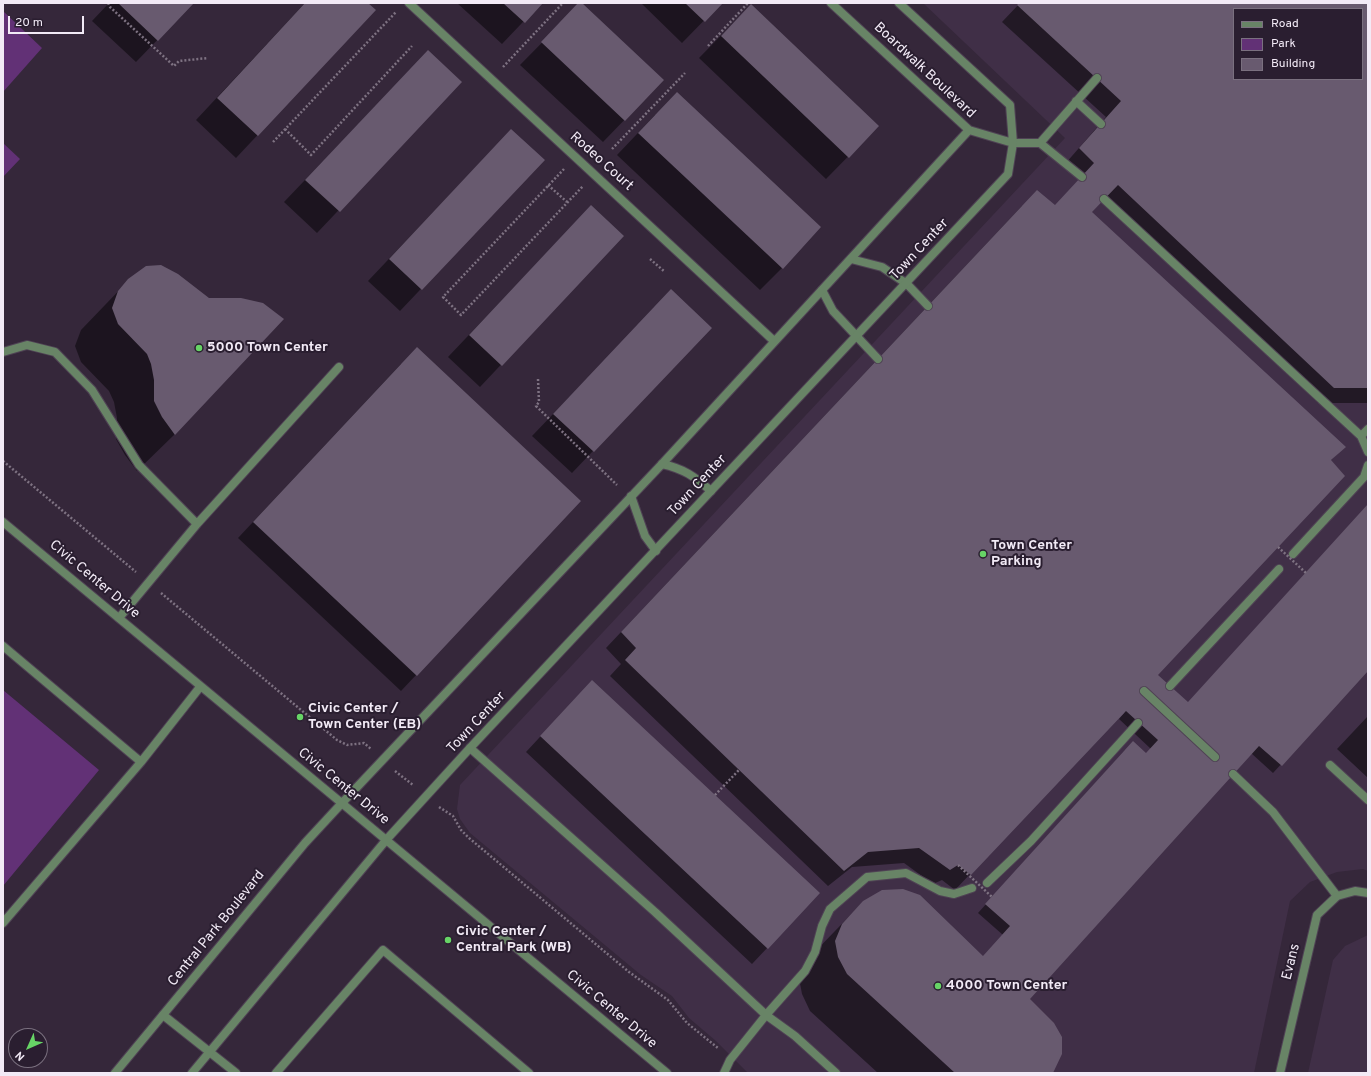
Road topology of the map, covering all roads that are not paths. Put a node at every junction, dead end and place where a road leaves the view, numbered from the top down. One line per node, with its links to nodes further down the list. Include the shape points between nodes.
1 (410, 3): 17 (street, Rodeo Court)
2 (831, 3): 7 (street, Boardwalk Boulevard)
3 (899, 3): 9 (street, via 1010,105)
4 (1096, 78): 5 (street)
5 (1076, 101): 6 (street); 8 (street)
6 (1101, 124)
7 (968, 130): 9 (street, Boardwalk Boulevard); 12 (street)
8 (1040, 142): 9 (street, Boardwalk Boulevard); 10 (street)
9 (1013, 143): 13 (street, Town Center, via 1008,174)
10 (1082, 177)
11 (1104, 199): 22 (street)
12 (851, 259): 13 (street, via 882,267); 14 (street)
13 (907, 284): 15 (street); 16 (street, Town Center)
14 (822, 290): 16 (street, via 833,311); 17 (street)
15 (928, 306)
16 (856, 337): 19 (street); 26 (street, Town Center)
17 (774, 341): 24 (street)
18 (3, 352): 29 (street, via 27,345 55,352 92,390 140,465)
19 (878, 359)
20 (339, 367): 29 (street)
21 (1368, 429): 22 (street)
22 (1361, 436): 23 (street)
23 (1368, 452)
24 (662, 464): 26 (street, via 679,468); 27 (street)
25 (1368, 465): 31 (street, via 1364,476)
26 (711, 491): 30 (street, Town Center)
27 (631, 496): 30 (street, via 645,536); 45 (street)
28 (3, 522): 33 (street, Civic Center Drive)
29 (197, 524): 33 (street)
30 (656, 550): 39 (street, Town Center)
31 (1293, 554)
32 (1279, 569): 35 (street)
33 (119, 618): 36 (street, Civic Center Drive)
34 (3, 646): 41 (street)
35 (1170, 686)
36 (200, 687): 41 (street); 45 (street, Civic Center Drive)
37 (1144, 691): 40 (street)
38 (1138, 723): 47 (street, via 1030,841)
39 (470, 748): 46 (street, Town Center); 53 (street, via 655,912)
40 (1215, 757)
41 (141, 762): 51 (street)
42 (1330, 765): 44 (street)
43 (1233, 774): 50 (street, via 1273,812)
44 (1368, 800)
45 (342, 803): 46 (street, Civic Center Drive); 52 (street, Central Park Boulevard, via 305,843)
46 (387, 839): 54 (street); 60 (street, Civic Center Drive)
47 (987, 883)
48 (972, 888): 53 (street, via 954,894 940,892 906,873 868,877 830,909 815,952 805,971)
49 (1368, 893): 50 (street, via 1354,891)
50 (1337, 896): 63 (street, Evans, via 1317,916)
51 (3, 924)
52 (163, 1015): 54 (street); 55 (street, Central Park Boulevard)
53 (766, 1015): 61 (street, via 730,1060); 62 (street, via 795,1036)
54 (209, 1052): 56 (street); 57 (street)
55 (115, 1073)
56 (192, 1073)
57 (236, 1073)
58 (276, 1073): 59 (street, via 383,950)
59 (529, 1073)
60 (667, 1073)
61 (724, 1073)
62 (836, 1073)
63 (1280, 1073)

